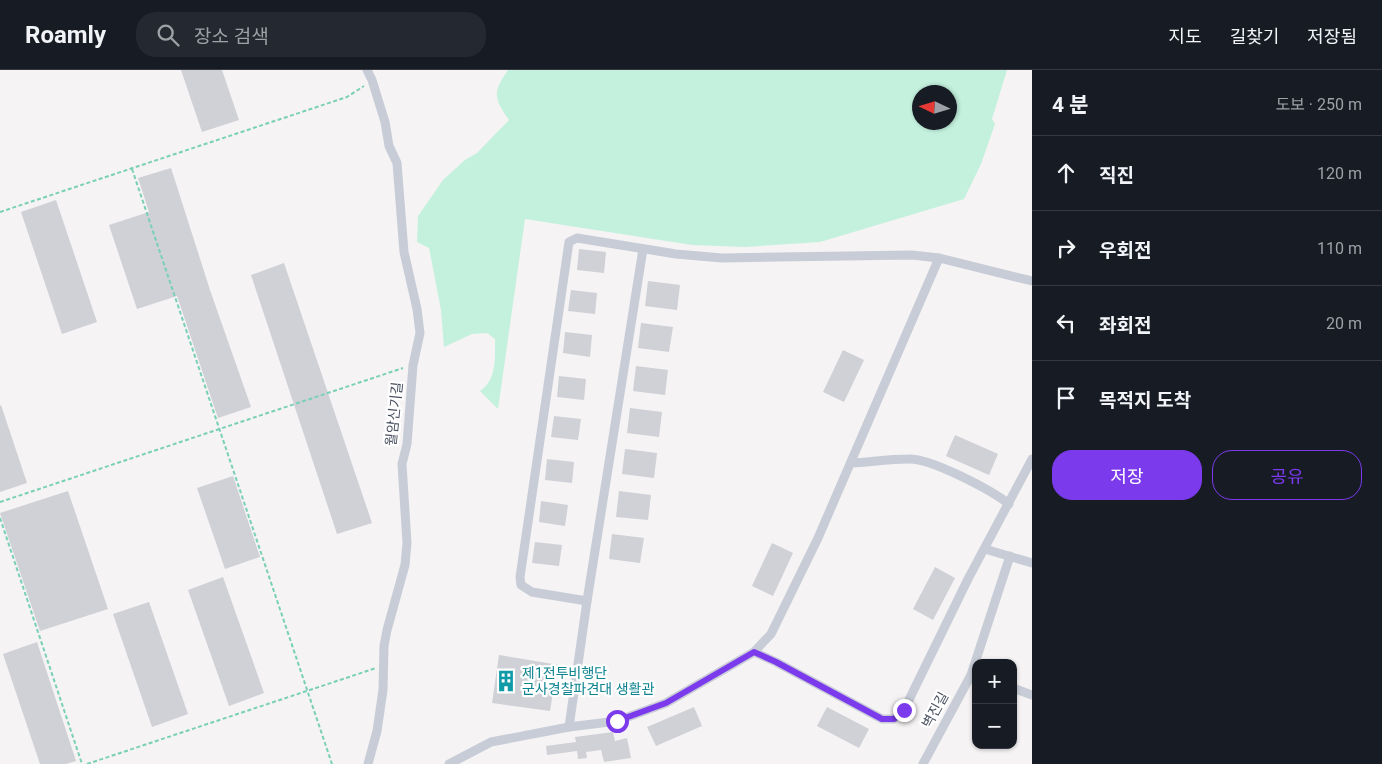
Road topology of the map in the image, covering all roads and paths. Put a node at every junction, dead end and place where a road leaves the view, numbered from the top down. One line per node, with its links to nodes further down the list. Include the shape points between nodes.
1 (367, 70): 2 (street, 월암신기길)
2 (372, 80): 3 (path, via 346,97); 8 (street, 월암신기길, via 389,146 397,163 404,252 420,333)
3 (132, 169): 4 (path); 9 (path)
4 (0, 212)
5 (643, 249): 6 (street, via 722,258 912,255); 18 (street); 18 (street, via 577,238 569,242 566,256 520,577 521,585 532,592)
6 (939, 258): 7 (street); 11 (street)
7 (1032, 280)
8 (412, 365): 9 (path); 21 (street, 월암신기길, via 407,444 402,464 407,543 400,586 387,630)
9 (219, 430): 12 (path); 24 (path)
10 (1032, 460): 13 (street)
11 (851, 464): 13 (street, via 910,458 926,462 994,492); 19 (street, via 771,634)
12 (0, 502)
13 (1009, 504): 15 (street)
14 (0, 518): 27 (path)
15 (985, 549): 16 (street); 19 (street, via 904,710 894,719 882,719 862,710)
16 (1010, 556): 17 (street); 20 (street, 벽진길)
17 (1032, 563)
18 (587, 600): 26 (street)
19 (754, 652): 26 (street, via 666,703 617,721)
20 (978, 659)
21 (384, 665): 24 (path); 30 (street, 월암신기길, via 377,730)
22 (972, 678): 32 (street, 벽진길)
23 (1017, 689): 25 (street)
24 (307, 690): 28 (path); 29 (path)
25 (1032, 695)
26 (569, 727): 31 (street, via 491,742)
27 (82, 764)
28 (87, 764)
29 (332, 764)
30 (368, 764)
31 (449, 764)
32 (923, 764)

